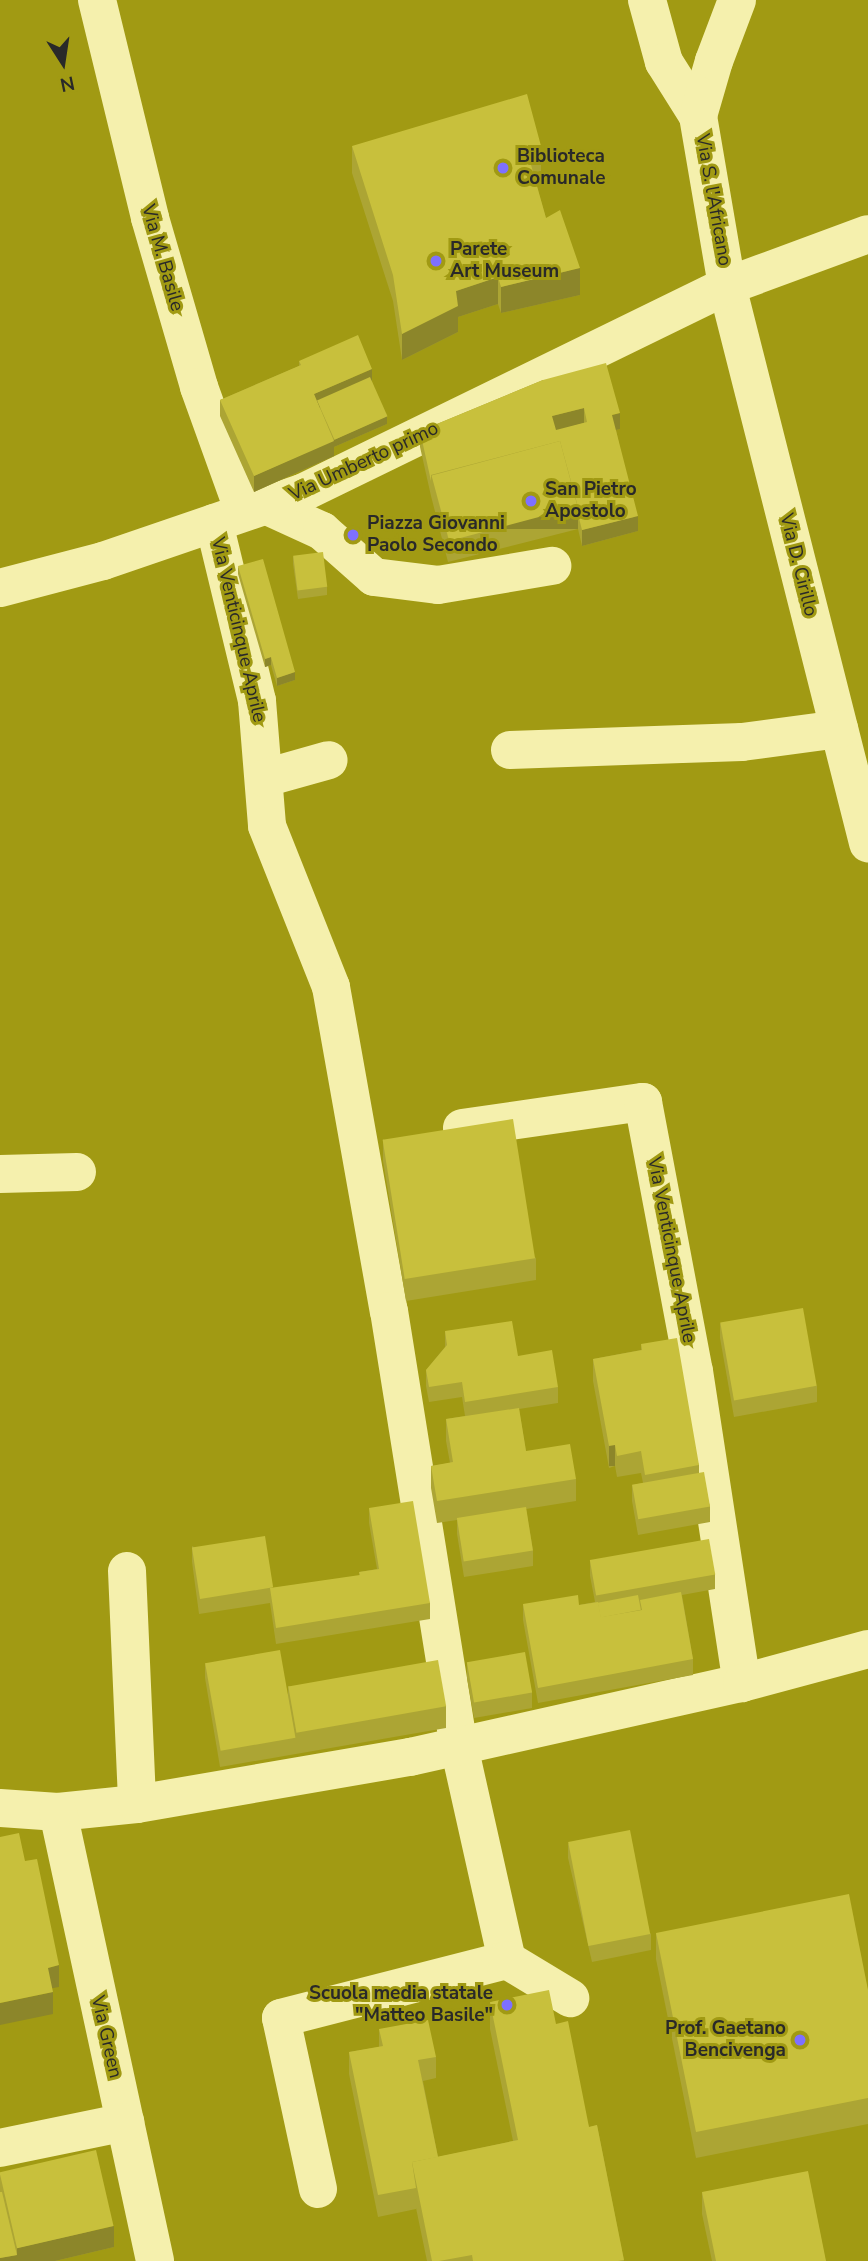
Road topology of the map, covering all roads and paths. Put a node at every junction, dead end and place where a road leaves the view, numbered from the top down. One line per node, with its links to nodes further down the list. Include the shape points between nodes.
1 (97, 0): 7 (street, Via M. Basile, via 150,218)
2 (647, 0): 4 (street, Via S. l'Africano, via 664,62)
3 (737, 0): 4 (street)
4 (698, 117): 6 (street, Via S. l'Africano)
5 (868, 234): 6 (street, Via Umberto primo)
6 (727, 286): 7 (street, Via Umberto primo, via 302,493); 10 (street, Via D. Cirillo)
7 (241, 513): 8 (street, Via Umberto primo, via 321,531 374,577 438,585); 9 (street, Via Umberto primo, via 103,561); 13 (street, Via Venticinque Aprile)
8 (552, 566)
9 (0, 588)
10 (839, 729): 11 (street, via 742,742); 14 (street, Via D. Cirillo)
11 (510, 750)
12 (328, 760): 13 (street)
13 (265, 778): 15 (street, Via Venticinque Aprile, via 272,845 331,987)
14 (868, 843)
15 (358, 1143): 20 (street, Via Venticinque Aprile, via 643,1102 694,1371); 21 (street, Via Venticinque Aprile)
16 (77, 1172): 17 (street)
17 (0, 1174)
18 (127, 1571): 22 (street)
19 (868, 1650): 20 (street)
20 (742, 1682): 21 (street)
21 (459, 1746): 22 (street); 25 (street, Via Venticinque Aprile)
22 (137, 1804): 24 (street)
23 (0, 1808): 24 (street)
24 (58, 1812): 27 (street, Via Green)
25 (507, 1960): 26 (street); 29 (street, via 281,2018)
26 (570, 1998)
27 (125, 2122): 28 (street); 30 (street, Via Green)
28 (0, 2148)
29 (318, 2189)
30 (155, 2261)

